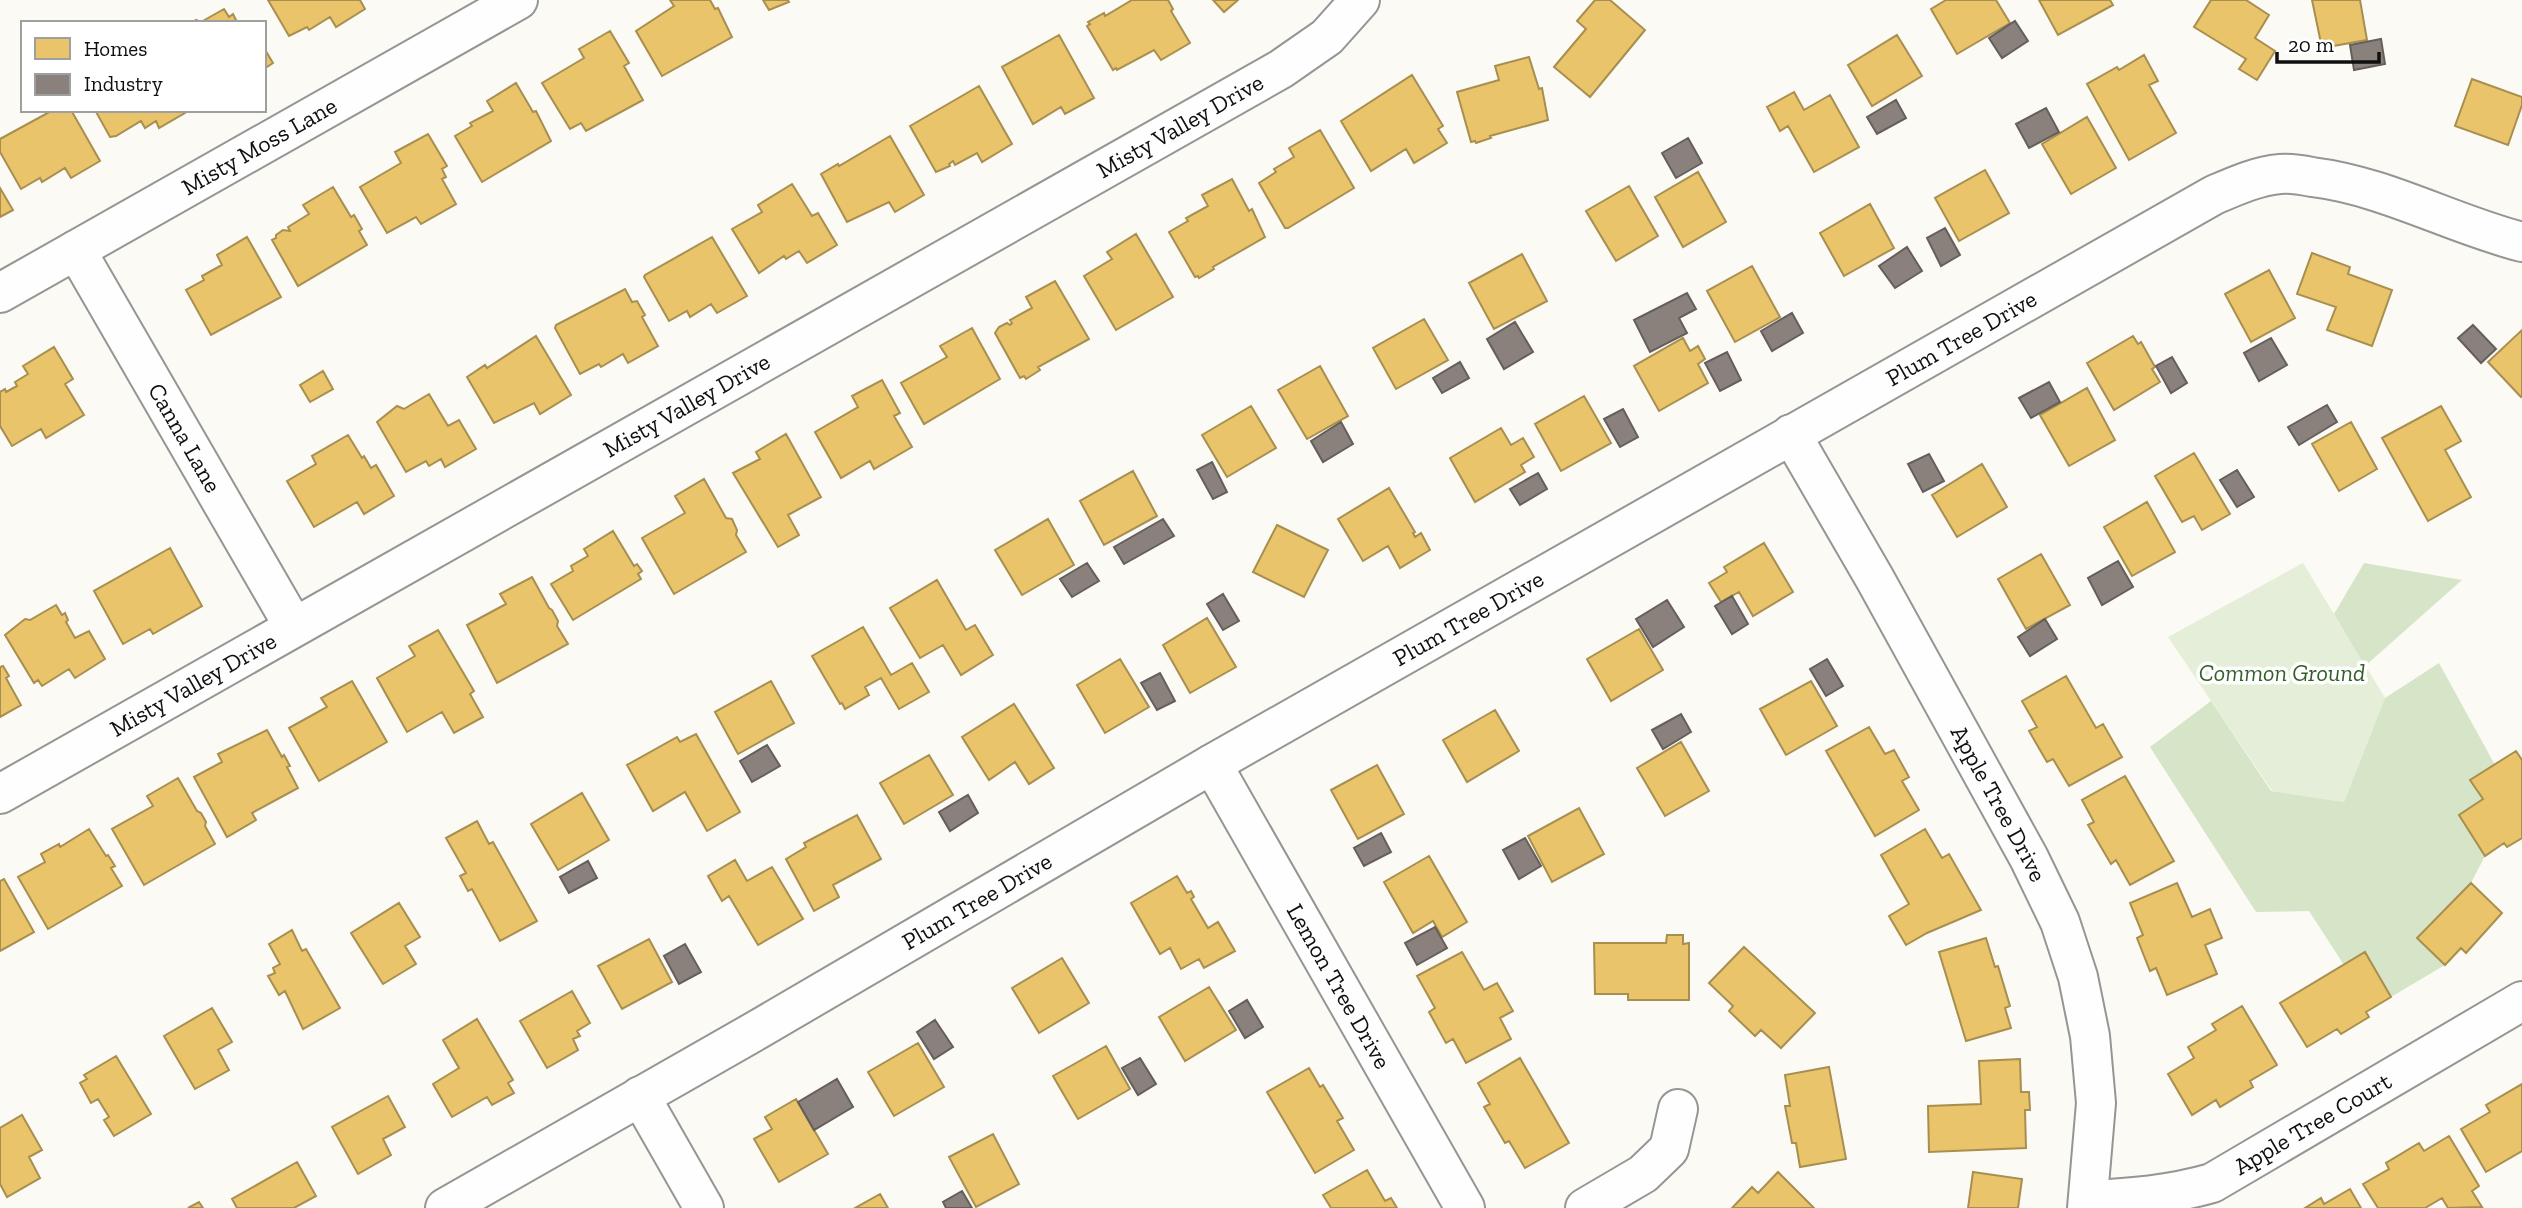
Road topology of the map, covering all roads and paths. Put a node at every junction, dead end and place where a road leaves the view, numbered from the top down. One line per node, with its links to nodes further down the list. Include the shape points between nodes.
1 (518, 0): 4 (street, Misty Moss Lane)
2 (1360, 0): 7 (street, Misty Valley Drive, via 1327,37 1281,69)
3 (2522, 242): 6 (street, Plum Tree Drive, via 2338,180 2281,174 2247,181 2204,200)
4 (76, 250): 5 (street, Misty Moss Lane); 7 (street, Canna Lane)
5 (0, 293)
6 (1791, 434): 8 (street, Plum Tree Drive); 13 (street, Apple Tree Drive, via 2029,858 2060,922 2078,977 2091,1049 2096,1103)
7 (294, 627): 9 (street, Misty Valley Drive)
8 (1212, 764): 11 (street, Plum Tree Drive); 16 (street, Lemon Tree Drive)
9 (0, 794)
10 (2522, 1001): 13 (street, Apple Tree Court, via 2211,1183 2180,1192)
11 (640, 1097): 14 (street, Plum Tree Drive); 15 (street)
12 (1678, 1109): 17 (street, via 1669,1149 1643,1174)
13 (2087, 1204)
14 (445, 1208)
15 (704, 1208)
16 (1465, 1208)
17 (1585, 1208)

